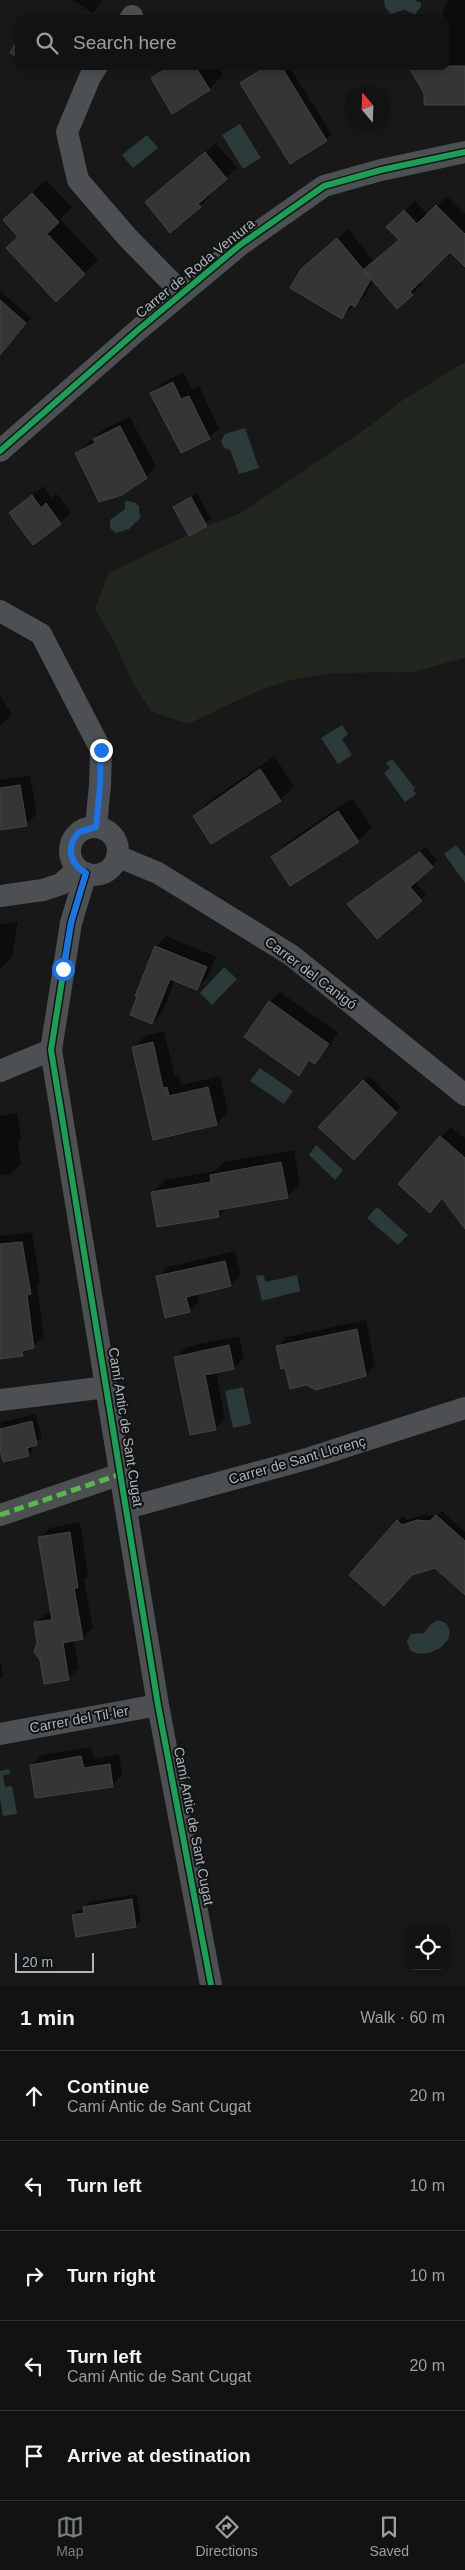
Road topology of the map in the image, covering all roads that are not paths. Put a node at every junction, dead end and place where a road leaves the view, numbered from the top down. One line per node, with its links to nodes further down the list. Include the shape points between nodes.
1 (94, 70): 3 (street, via 67,132 78,180)
2 (465, 152): 3 (street, Carrer de Roda Ventura, via 324,186 240,245)
3 (182, 293): 4 (street, Carrer de Roda Ventura)
4 (0, 451)
5 (0, 611): 6 (street, via 40,634 101,750)
6 (96, 827): 7 (street, via 112,835 118,847); 8 (street, via 83,830 73,840 71,857)
7 (117, 856): 8 (street, via 104,873); 12 (street, Carrer del Canigó, via 158,873 291,955)
8 (82, 871): 9 (street, via 43,890); 10 (street, Camí Antic de Sant Cugat)
9 (0, 896)
10 (51, 1050): 11 (street); 13 (street, Camí Antic de Sant Cugat)
11 (0, 1071)
12 (465, 1095)
13 (107, 1387): 14 (street); 16 (street, Camí Antic de Sant Cugat)
14 (0, 1400)
15 (465, 1408): 17 (street, Carrer de Sant Llorenç, via 310,1458)
16 (121, 1474): 17 (street, Camí Antic de Sant Cugat); 18 (street)
17 (126, 1508): 19 (street, Camí Antic de Sant Cugat)
18 (0, 1515)
19 (158, 1705): 20 (street, Carrer del Til·ler); 21 (street, Camí Antic de Sant Cugat)
20 (0, 1734)
21 (212, 1985)

